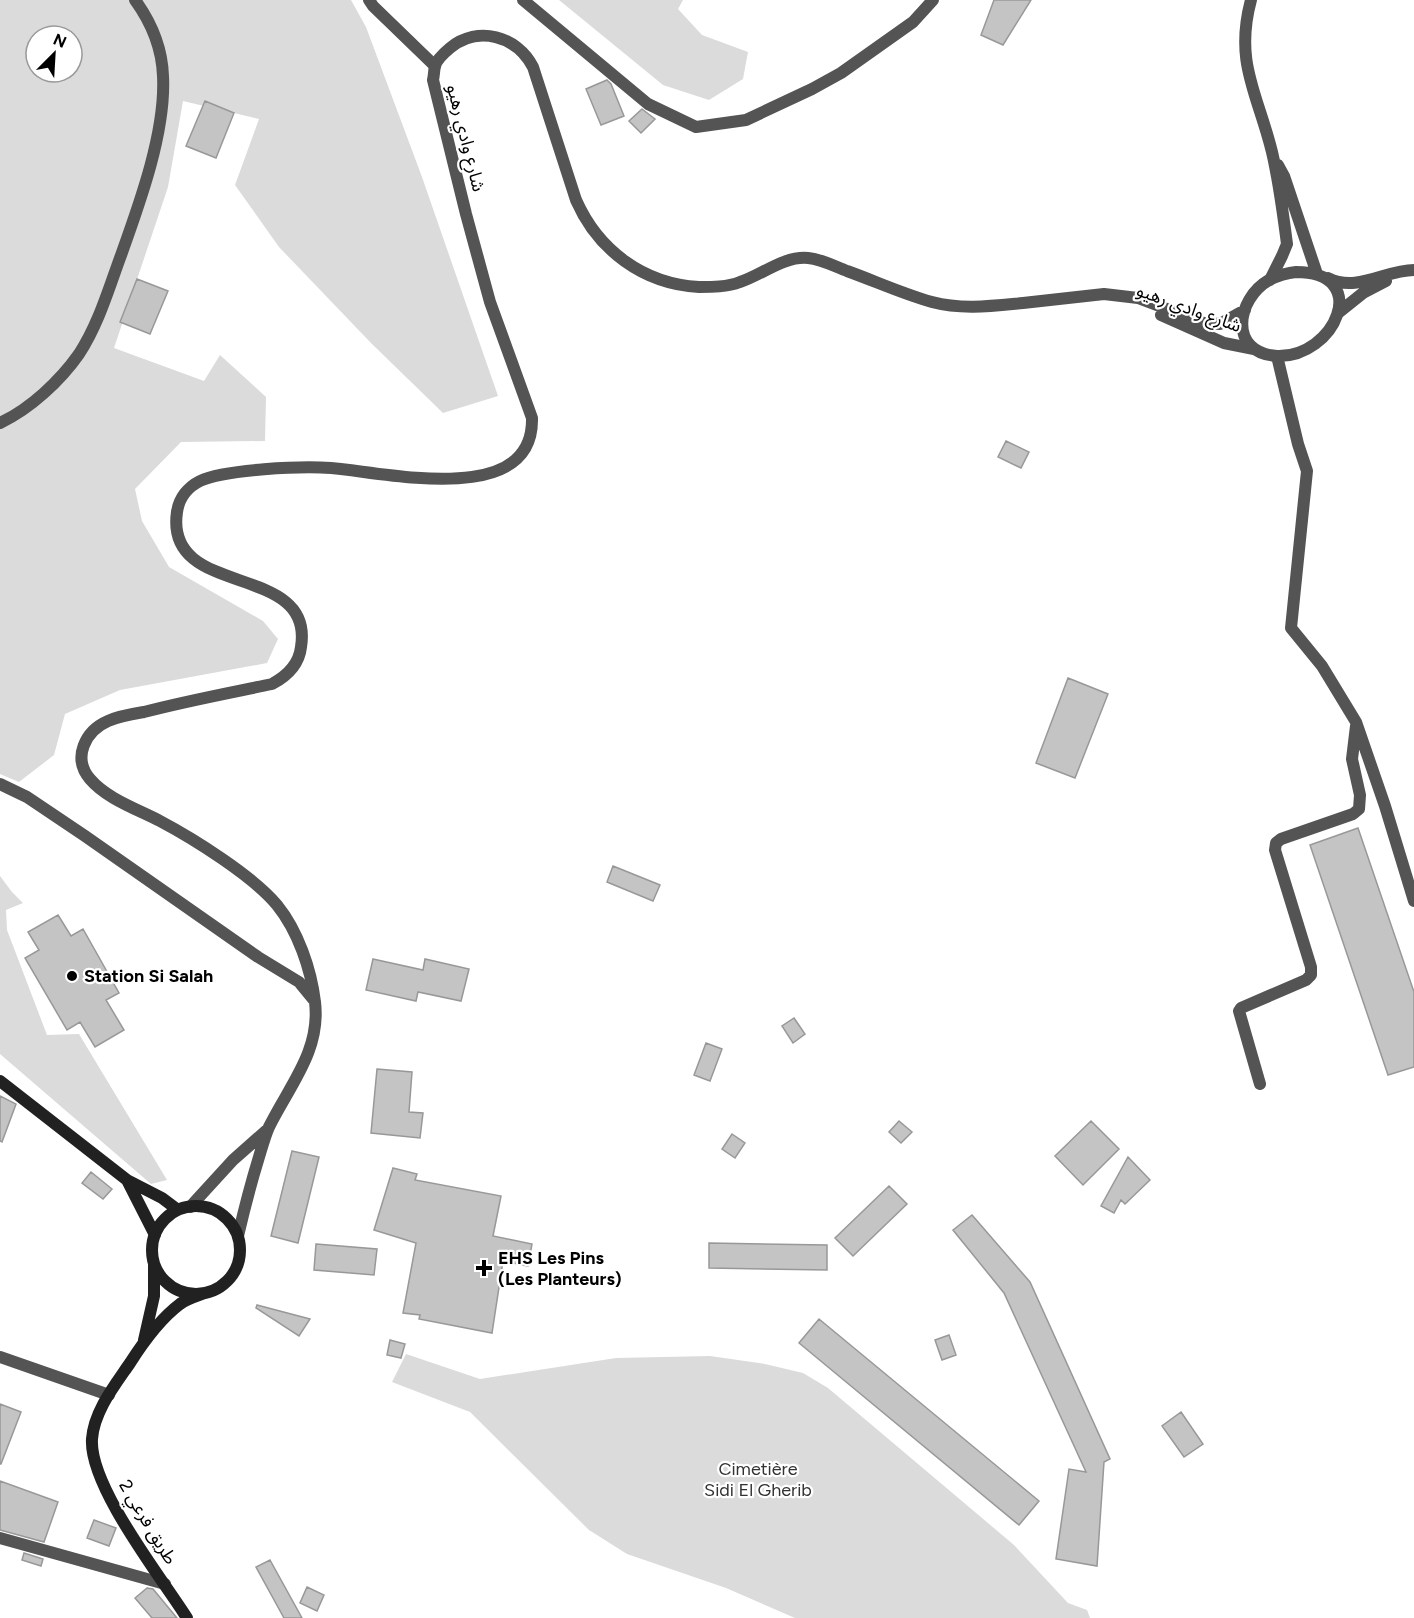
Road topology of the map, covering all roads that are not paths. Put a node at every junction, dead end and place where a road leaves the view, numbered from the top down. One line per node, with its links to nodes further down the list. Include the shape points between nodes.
1 (135, 0): 16 (street, via 157,40 164,75 144,188 103,306 78,356 46,390)
2 (369, 0): 6 (street)
3 (523, 0): 4 (street, via 648,104 696,127 746,120 812,89 913,22)
4 (933, 0)
5 (1251, 0): 7 (street, via 1244,54)
6 (435, 66): 11 (street, شارع وادي رهيو, via 440,56 457,42 487,35 501,38 524,52 533,67 582,215 614,254 657,279 690,286 723,286 788,260 806,258 945,305 973,307); 20 (street, شارع وادي رهيو, via 435,88 490,302 531,412 533,431 528,445 513,462 490,473 450,480 294,468 228,474 191,485 177,509 176,525 186,552 200,565 257,586 286,602 296,614 302,640 300,653 285,677 272,684 108,721 95,729 81,749 88,777 98,787 180,832 271,898 290,923)
7 (1272, 153): 9 (street); 10 (street, via 1287,244)
8 (1411, 270): 9 (street, via 1338,284); 13 (street, via 1363,293)
9 (1319, 274): 10 (street, via 1296,272); 13 (street, via 1339,294)
10 (1270, 280): 12 (street)
11 (1075, 297): 12 (street, شارع وادي رهيو, via 1130,296 1212,324 1220,324); 14 (street, شارع وادي رهيو, via 1131,304 1224,343)
12 (1245, 310): 14 (street, via 1244,336)
13 (1338, 313): 15 (street, via 1320,341 1300,353)
14 (1255, 349): 15 (street)
15 (1277, 356): 17 (street, via 1307,471 1291,628 1322,666)
16 (0, 423)
17 (1356, 722): 19 (street); 22 (street, via 1352,759 1359,809 1276,843 1311,975 1239,1011)
18 (0, 784): 20 (street, via 27,797 299,982)
19 (1414, 901)
20 (315, 1003): 23 (street, via 315,1027 308,1056)
21 (0, 1081): 24 (main road)
22 (1260, 1084)
23 (268, 1128): 25 (street); 27 (street)
24 (127, 1180): 25 (main road); 26 (main road)
25 (184, 1209): 26 (main road, via 160,1225); 27 (main road, via 214,1210 224,1216)
26 (155, 1235): 28 (main road)
27 (238, 1236): 29 (main road, via 240,1251 234,1272 219,1288)
28 (154, 1261): 29 (main road, via 159,1274 179,1291); 30 (main road, طريق فرعي 2, via 154,1296)
29 (205, 1293): 30 (main road, طريق فرعي 2, via 182,1302)
30 (143, 1344): 32 (main road, طريق فرعي 2)
31 (0, 1357): 32 (street)
32 (109, 1395): 34 (main road, طريق فرعي 2, via 95,1425 93,1456 112,1502)
33 (0, 1538): 34 (street)
34 (165, 1584): 35 (main road, طريق فرعي 2)
35 (187, 1618)

